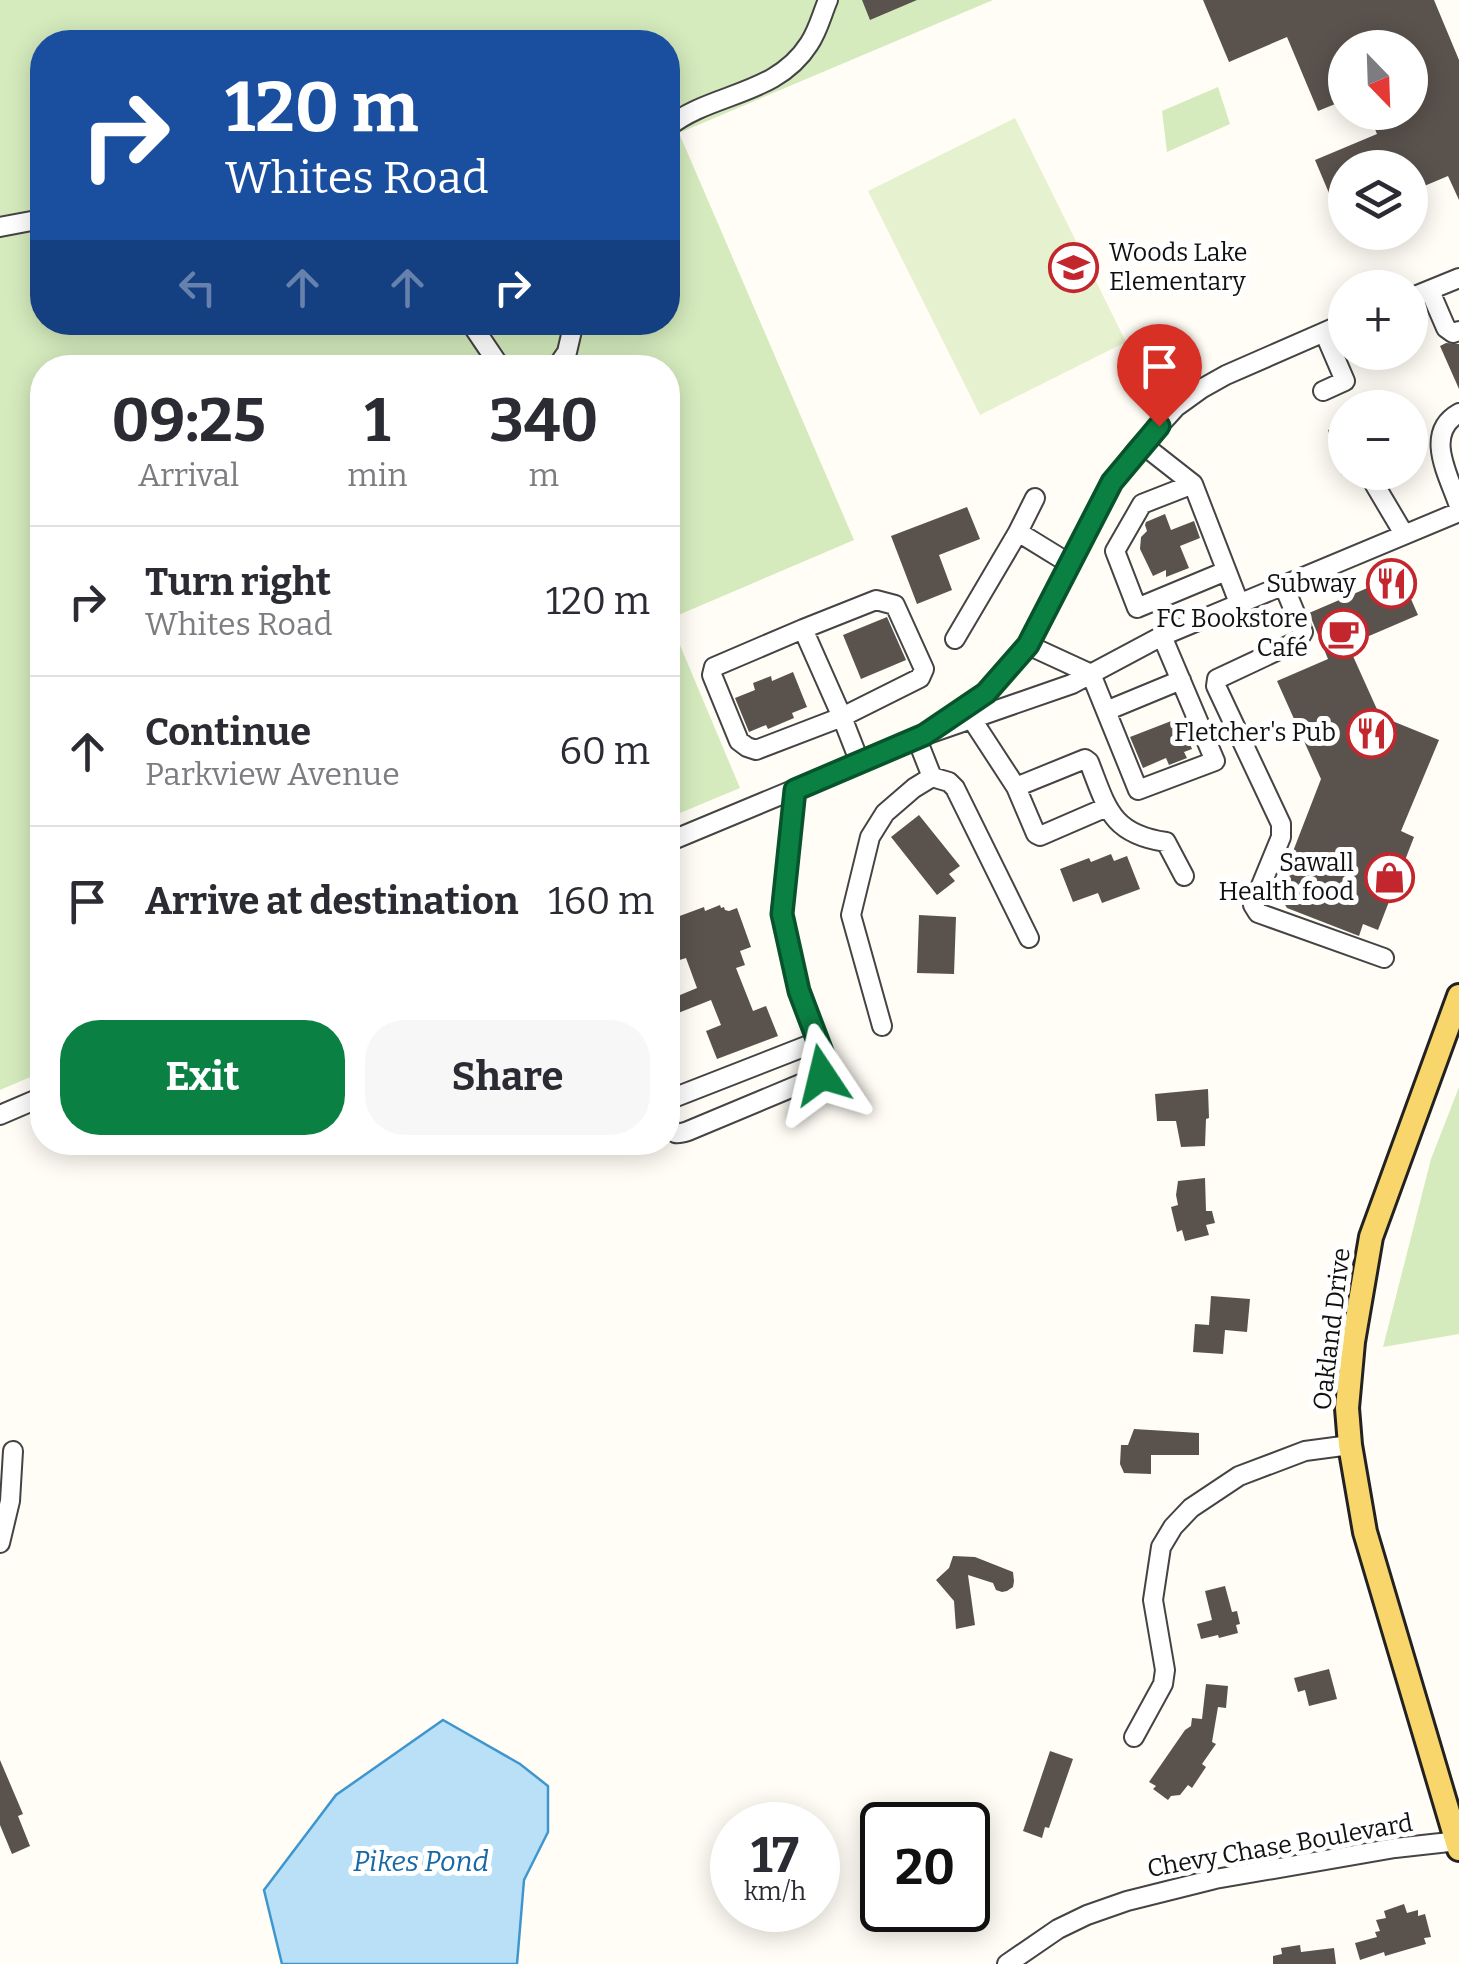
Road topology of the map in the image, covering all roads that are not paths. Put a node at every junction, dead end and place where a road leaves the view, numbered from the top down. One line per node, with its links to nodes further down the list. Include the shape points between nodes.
1 (828, 0): 2 (street, via 812,41 786,70)
2 (680, 119)
3 (30, 221): 4 (street)
4 (0, 227)
5 (1459, 278): 6 (street)
6 (1430, 291): 8 (street, via 1446,328)
7 (1328, 330): 9 (street)
8 (1459, 330)
9 (1324, 332): 10 (street, via 1344,381); 12 (street, via 1201,389)
10 (1324, 391)
11 (1459, 413): 16 (street, via 1442,429 1439,445)
12 (1142, 444): 13 (street); 19 (street, via 1112,482)
13 (1193, 484): 20 (street); 20 (street, via 1142,504 1116,551 1137,608)
14 (1378, 490): 18 (street)
15 (1034, 498): 17 (street)
16 (1459, 509): 18 (street)
17 (1018, 532): 19 (street); 25 (street)
18 (1404, 534): 21 (street)
19 (1070, 564): 26 (street)
20 (1226, 571): 22 (street)
21 (1283, 584): 22 (street); 41 (street, via 1303,632 1298,641 1217,679 1216,686 1280,824 1281,838 1253,905 1258,914)
22 (1239, 603): 24 (street)
23 (803, 628): 30 (street); 30 (street, via 876,600 896,605 924,669 920,678); 30 (street, via 714,667 738,741 756,750)
24 (1162, 636): 27 (street); 28 (street)
25 (955, 639)
26 (1028, 645): 27 (street); 32 (street, via 986,693)
27 (1091, 674): 29 (street); 31 (street)
28 (1180, 680): 29 (street); 29 (street, via 1215,762 1138,790)
29 (1106, 711)
30 (842, 716): 33 (street)
31 (972, 718): 32 (street); 35 (street)
32 (921, 737): 33 (street); 34 (street)
33 (860, 763): 36 (street)
34 (932, 777): 40 (street, via 955,788); 43 (street, via 885,813 870,837 851,915)
35 (1016, 787): 37 (street, via 1040,836); 37 (street, via 1085,759)
36 (795, 790): 38 (street); 44 (street, via 782,914 799,991)
37 (1107, 808): 39 (street, via 1122,827 1166,842)
38 (680, 837)
39 (1184, 876)
40 (1029, 938)
41 (1384, 958)
42 (1459, 996): 49 (main road, Oakland Drive, via 1370,1237 1348,1382)
43 (882, 1026)
44 (819, 1040): 45 (street); 48 (street, via 827,1065 822,1075)
45 (680, 1095)
46 (30, 1102): 47 (street)
47 (0, 1115)
48 (680, 1134)
49 (1350, 1445): 52 (street, via 1305,1451 1239,1476 1173,1527 1161,1546 1152,1600 1165,1670); 53 (main road, Oakland Drive, via 1365,1532)
50 (13, 1451): 51 (street)
51 (0, 1543)
52 (1134, 1737)
53 (1458, 1844): 54 (street, Chevy Chase Boulevard, via 1396,1848 1128,1900 1058,1928)
54 (1008, 1964)

